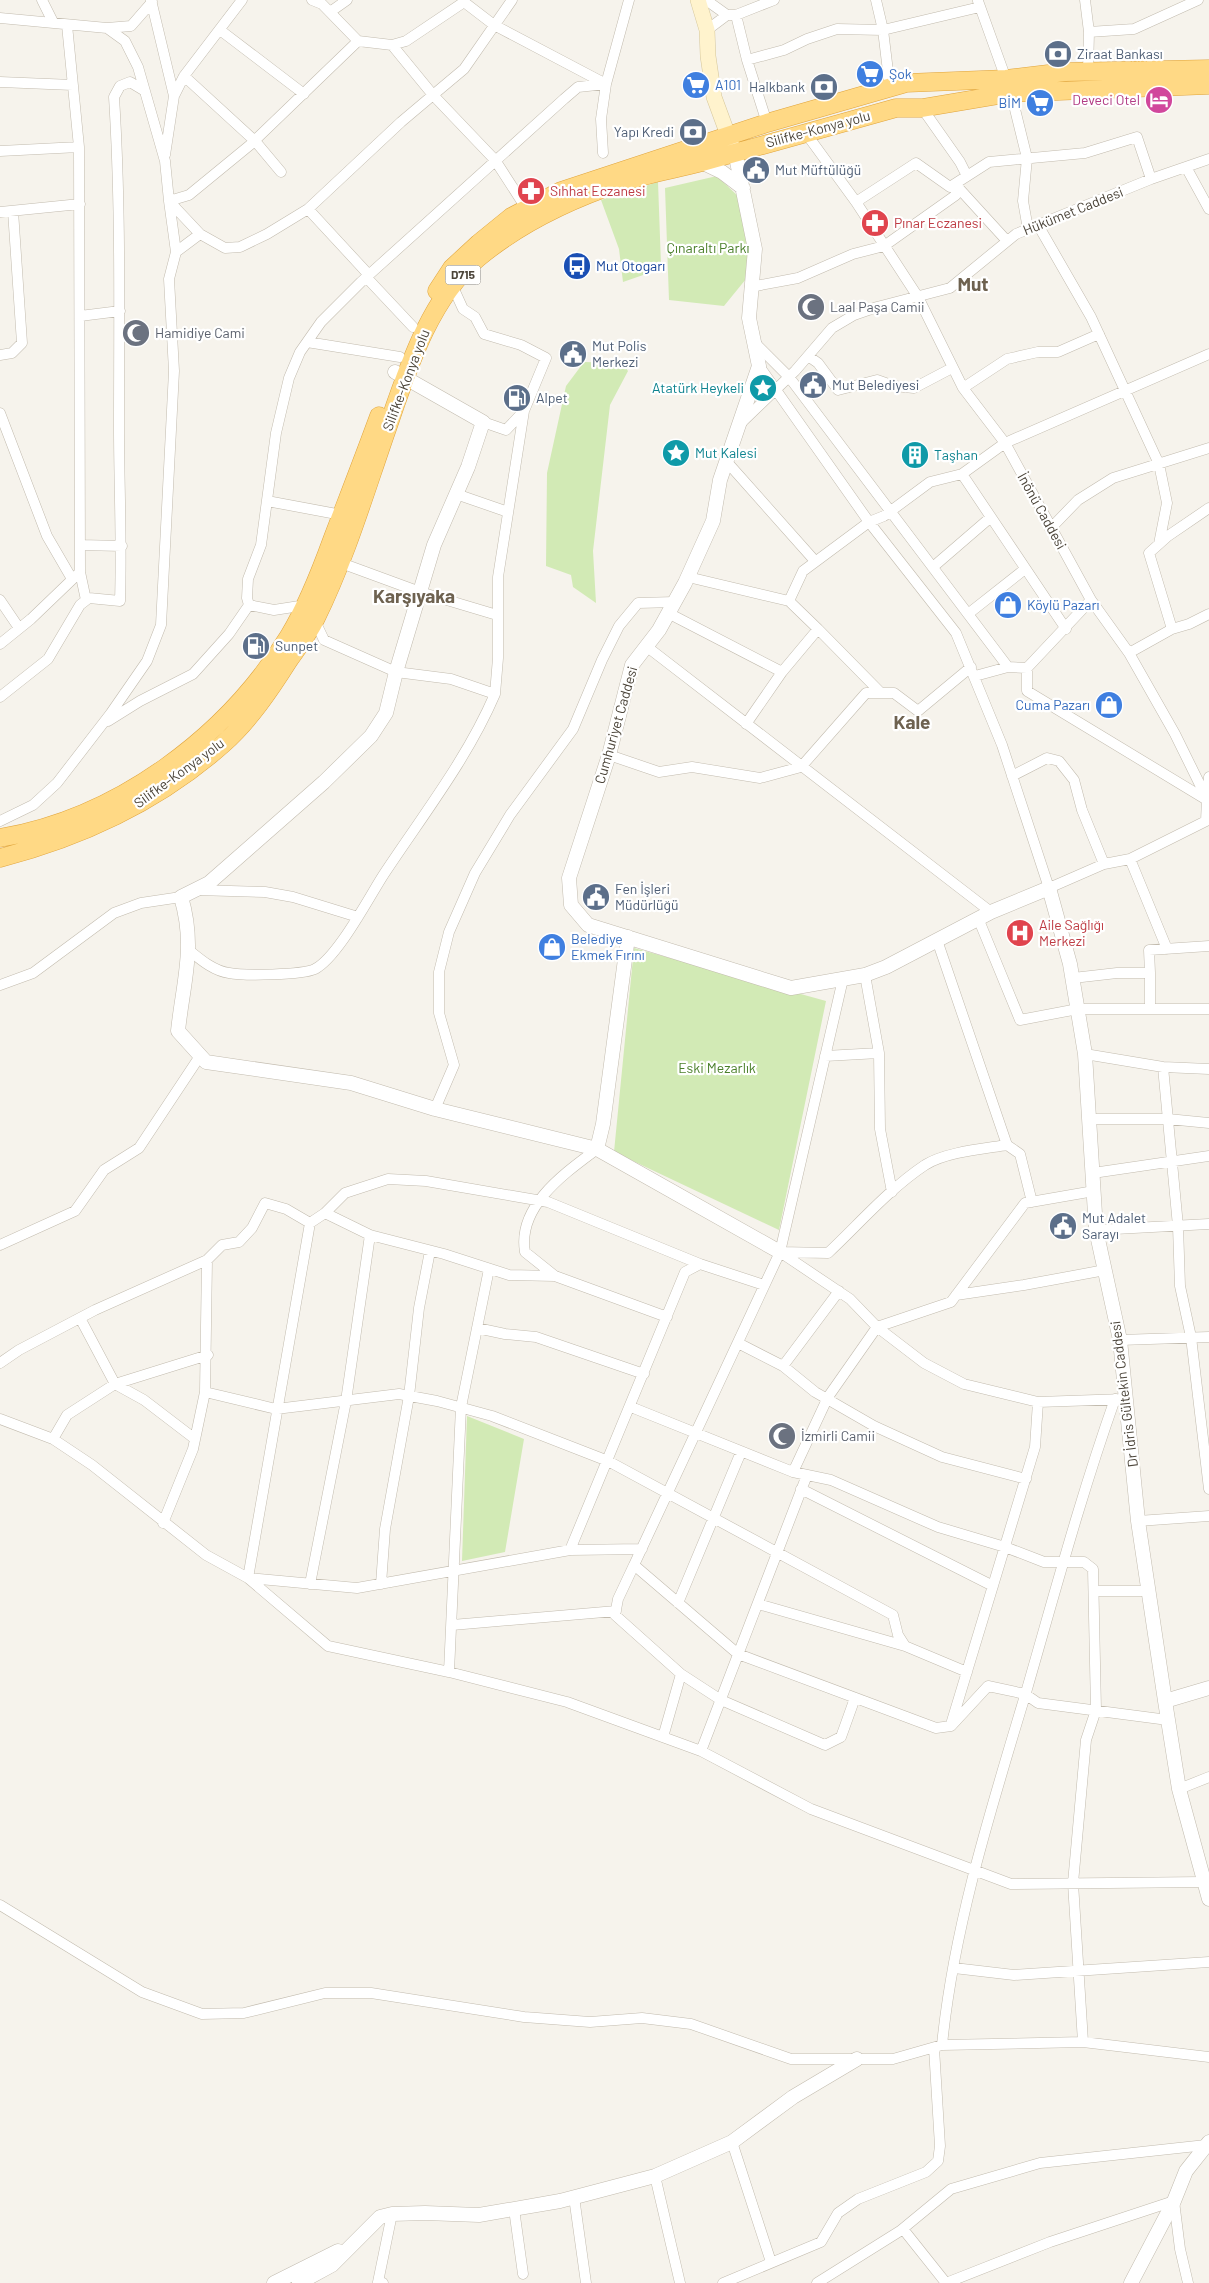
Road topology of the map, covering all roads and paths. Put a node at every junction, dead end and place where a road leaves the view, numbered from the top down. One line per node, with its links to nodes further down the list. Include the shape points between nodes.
1 (42, 0): 20 (street)
2 (242, 0): 24 (street)
3 (312, 0): 17 (street)
4 (347, 0): 17 (street)
5 (512, 0): 22 (street)
6 (629, 0): 36 (street)
7 (688, 0): 30 (main road)
8 (698, 0): 25 (main road)
9 (706, 0): 18 (street)
10 (774, 0): 18 (street)
11 (876, 0): 26 (street)
12 (1085, 0): 27 (street)
13 (1198, 0): 27 (street, via 1134,29)
14 (151, 1): 23 (street, via 131,26); 44 (street)
15 (465, 1): 22 (street); 29 (street, via 406,41)
16 (979, 3): 26 (street); 39 (street)
17 (330, 12): 28 (street)
18 (732, 15): 25 (street); 31 (street)
19 (0, 18): 20 (street)
20 (52, 22): 21 (street)
21 (66, 25): 23 (street); 37 (street)
22 (494, 25): 36 (street); 43 (street, via 464,69)
23 (107, 28): 41 (street, via 125,41)
24 (220, 30): 34 (street); 42 (street)
25 (707, 30): 30 (main road)
26 (883, 30): 31 (street, via 838,29); 40 (street)
27 (1089, 32): 33 (street)
28 (358, 41): 29 (street); 42 (street)
29 (392, 45): 43 (street)
30 (708, 56): 49 (main road, via 714,97)
31 (747, 60): 46 (street)
32 (1209, 69): 33 (highway, Silifke-Konya yolu / D715)
33 (1088, 70): 39 (highway, Silifke-Konya yolu / D715)
34 (184, 76): 44 (street); 48 (street)
35 (0, 82): 37 (street)
36 (606, 84): 52 (street, via 602,119); 56 (street, via 578,87)
37 (73, 85): 50 (street)
38 (1209, 85): 39 (highway, Silifke-Konya yolu / D715)
39 (1008, 86): 40 (highway, Silifke-Konya yolu / D715, via 906,83); 45 (highway, Silifke-Konya yolu / D715); 53 (street)
40 (890, 88): 46 (highway, Silifke-Konya yolu / D715)
41 (145, 91): 55 (street); 82 (street, via 130,82 120,86 114,97)
42 (304, 94): 48 (street)
43 (433, 95): 56 (street); 68 (street)
44 (174, 96): 55 (street)
45 (922, 108): 47 (highway, Silifke-Konya yolu / D715, via 896,108); 60 (street, via 960,162)
46 (766, 123): 49 (highway, Silifke-Konya yolu / D715)
47 (804, 132): 49 (highway, Silifke-Konya yolu / D715); 65 (street, İnönü Caddesi)
48 (255, 141): 59 (street); 64 (street, via 189,194)
49 (732, 144): 57 (highway, Silifke-Konya yolu / D715); 63 (street); 67 (highway, Silifke-Konya yolu / D715, via 608,173)
50 (79, 148): 51 (street); 66 (street)
51 (0, 152)
52 (604, 153)
53 (1028, 158): 60 (street, via 989,162); 61 (street, via 1085,153 1137,137); 73 (street, via 1023,201)
54 (1209, 159): 58 (street, Hükümet Caddesi)
55 (165, 160): 64 (street)
56 (495, 160): 67 (street); 78 (street)
57 (701, 162): 63 (street, via 722,172); 79 (highway, Silifke-Konya yolu / D715, via 622,182 533,221 475,260)
58 (1186, 167): 61 (street, Hükümet Caddesi); 69 (street)
59 (281, 172)
60 (966, 176): 62 (street)
61 (1151, 180): 72 (street, Hükümet Caddesi)
62 (955, 184): 65 (street, via 950,187 916,163); 75 (street); 76 (street, via 956,195)
63 (743, 188): 80 (street, via 755,249)
64 (169, 201): 74 (street); 77 (street)
65 (856, 202): 76 (street, İnönü Caddesi)
66 (80, 204): 70 (street); 83 (street)
67 (526, 208): 84 (highway, Silifke-Konya yolu / D715, via 478,243 452,268)
68 (308, 209): 74 (street, via 240,247 226,248); 78 (street)
69 (1209, 209)
70 (13, 211): 71 (street); 89 (street, via 22,343 12,353)
71 (0, 212)
72 (1038, 225): 73 (street, Hükümet Caddesi); 85 (street)
73 (1028, 229): 75 (street, Hükümet Caddesi)
74 (200, 234): 77 (street)
75 (1007, 241): 81 (street, Hükümet Caddesi, via 950,288)
76 (884, 246): 80 (street, via 853,254 798,278); 81 (street, İnönü Caddesi)
77 (176, 252): 154 (street, via 169,279 174,372 161,625 147,661)
78 (367, 276): 84 (street); 86 (street, via 321,322)
79 (453, 287): 93 (highway, Silifke-Konya yolu / D715); 98 (street, via 463,309 476,318 484,334 521,345 546,358)
80 (750, 287): 87 (street, via 749,318)
81 (918, 297): 90 (street, Hükümet Caddesi, via 854,315 832,328); 92 (street, İnönü Caddesi)
82 (120, 311): 83 (street); 118 (street)
83 (80, 316): 117 (street)
84 (414, 327): 93 (highway, Silifke-Konya yolu / D715)
85 (1099, 334): 95 (street, via 1058,352 1038,352 1007,359); 97 (street)
86 (307, 342): 93 (street); 108 (street, via 300,352 285,395 276,433)
87 (754, 342): 91 (street); 94 (street)
88 (1209, 354): 97 (street)
89 (0, 355)
90 (808, 356): 92 (street, via 818,363 838,390 878,380 914,388); 94 (street, Hükümet Caddesi)
91 (759, 366): 96 (street); 101 (street, Cumhuriyet Caddesi)
92 (952, 368): 95 (street, İnönü Caddesi)
93 (400, 369): 100 (street); 112 (highway, Silifke-Konya yolu / D715); 120 (highway, Silifke-Konya yolu / D715)
94 (789, 377): 96 (street, Hükümet Caddesi); 111 (street)
95 (963, 388): 102 (street, İnönü Caddesi)
96 (776, 390): 101 (street, Hükümet Caddesi); 114 (street)
97 (1126, 392): 102 (street); 105 (street)
98 (524, 411): 100 (street, via 506,430); 110 (street)
99 (0, 413): 125 (street, via 47,536)
100 (483, 422): 107 (street)
101 (738, 426): 104 (street, Cumhuriyet Caddesi)
102 (1005, 444): 106 (street); 115 (street, İnönü Caddesi)
103 (1209, 448): 105 (street)
104 (727, 462): 119 (street); 124 (street, Cumhuriyet Caddesi, via 720,480 713,521)
105 (1159, 464): 115 (street, via 1114,478 1078,500); 116 (street, via 1167,503)
106 (962, 474): 111 (street, via 930,482); 113 (street)
107 (456, 494): 110 (street); 126 (street, via 434,545)
108 (267, 501): 112 (street); 131 (street, via 261,545 248,579)
109 (1209, 508): 116 (street)
110 (508, 512): 136 (street, via 498,577)
111 (890, 512): 114 (street); 121 (street)
112 (342, 515): 132 (highway, Silifke-Konya yolu / D715)
113 (990, 517): 121 (street); 122 (street)
114 (869, 522): 119 (street); 147 (street, via 956,633)
115 (1050, 528): 129 (street, İnönü Caddesi)
116 (1158, 544): 140 (street, via 1149,553)
117 (80, 545): 118 (street); 123 (street)
118 (122, 546): 128 (street, via 120,602)
119 (815, 562): 130 (street, via 802,571)
120 (341, 563): 126 (street); 137 (highway, Silifke-Konya yolu / D715)
121 (933, 567): 134 (street)
122 (1026, 569): 134 (street); 139 (street)
123 (80, 572): 125 (street); 128 (street)
124 (688, 577): 130 (street); 133 (street, Cumhuriyet Caddesi)
125 (72, 579): 138 (street)
126 (420, 592): 136 (street); 148 (street)
127 (0, 600): 138 (street)
128 (86, 600): 152 (street, via 48,659)
129 (1091, 600): 139 (street); 144 (street, İnönü Caddesi)
130 (789, 601): 141 (street)
131 (249, 605): 132 (street, via 274,610); 154 (street, via 229,634 193,674)
132 (306, 605): 161 (highway, Silifke-Konya yolu / D715, via 290,635 240,704 196,744 146,781 95,808 50,826)
133 (672, 608): 143 (street, Cumhuriyet Caddesi); 149 (street); 189 (street, via 638,603 618,626 573,729 510,815 475,873 449,932 439,972 439,1013 454,1065)
134 (968, 614): 145 (street)
135 (1209, 614): 140 (street)
136 (497, 615): 151 (street)
137 (315, 622): 148 (street, via 324,640); 162 (highway, Silifke-Konya yolu / D715, via 256,707 223,744 186,772 134,807 84,831 37,849)
138 (19, 628): 142 (street)
139 (1066, 629): 146 (street)
140 (1172, 629): 144 (street)
141 (818, 630): 149 (street); 150 (street)
142 (0, 644)
143 (646, 646): 153 (street); 155 (street, Cumhuriyet Caddesi, via 632,665)
144 (1129, 653): 159 (street, İnönü Caddesi)
145 (1008, 667): 146 (street); 147 (street)
146 (1027, 668): 159 (street, via 1027,691)
147 (973, 671): 150 (street, via 918,712 894,694); 157 (street)
148 (396, 672): 151 (street, via 451,679); 166 (street, via 386,713 371,736 324,782 208,883)
149 (782, 672): 153 (street)
150 (880, 693): 156 (street, via 866,693)
151 (495, 694): 169 (street, via 476,736)
152 (0, 697)
153 (746, 724): 156 (street)
154 (102, 725): 160 (street, via 57,783 33,805)
155 (609, 755): 156 (street, via 659,772 692,767 760,778); 170 (street, Cumhuriyet Caddesi, via 570,878 570,905 588,925)
156 (801, 767): 168 (street)
157 (1012, 776): 164 (street, via 1047,758 1059,761 1074,780 1082,810); 165 (street)
158 (1209, 777): 159 (street)
159 (1208, 800): 163 (street, via 1206,821)
160 (0, 821)
161 (0, 838)
162 (0, 858)
163 (1130, 859): 164 (street); 173 (street)
164 (1104, 864): 165 (street)
165 (1049, 888): 168 (street); 177 (street, Dr İdris Gültekin Caddesi)
166 (195, 890): 167 (street); 169 (street, via 265,892)
167 (181, 898): 174 (street); 179 (street, via 141,903 114,913 33,973)
168 (984, 915): 171 (street); 180 (street, via 1020,1020)
169 (358, 917): 174 (street, via 329,956 315,969 283,974 228,973 207,964)
170 (628, 937): 178 (street, Cumhuriyet Caddesi, via 791,988); 194 (street)
171 (937, 940): 176 (street); 193 (street)
172 (1209, 946): 173 (street)
173 (1167, 949): 175 (street, via 1149,950)
174 (190, 951): 185 (street, via 178,1031)
175 (1150, 973): 177 (street); 181 (street)
176 (865, 975): 178 (street); 183 (street)
177 (1073, 978): 180 (street, Dr İdris Gültekin Caddesi)
178 (843, 979): 186 (street)
179 (0, 985)
180 (1078, 1009): 181 (street); 184 (street, Dr İdris Gültekin Caddesi)
181 (1150, 1009): 182 (street)
182 (1209, 1009)
183 (878, 1053): 186 (street); 199 (street, via 880,1128)
184 (1085, 1054): 187 (street); 190 (street, Dr İdris Gültekin Caddesi)
185 (200, 1056): 189 (street, via 206,1062 351,1083); 208 (street, via 139,1148 104,1170 75,1211)
186 (825, 1056): 210 (street)
187 (1163, 1067): 188 (street); 191 (street)
188 (1209, 1069)
189 (434, 1109): 194 (street)
190 (1090, 1119): 191 (street); 197 (street, Dr İdris Gültekin Caddesi)
191 (1168, 1120): 192 (street); 196 (street)
192 (1209, 1123)
193 (1006, 1145): 199 (street, via 960,1153 926,1164); 201 (street, via 1020,1154)
194 (597, 1150): 200 (street, via 567,1171); 210 (street)
195 (1209, 1156): 196 (street)
196 (1171, 1161): 197 (street); 205 (street)
197 (1093, 1173): 198 (street, Dr İdris Gültekin Caddesi)
198 (1094, 1191): 201 (street); 206 (street, Dr İdris Gültekin Caddesi)
199 (892, 1192): 210 (street, via 828,1253)
200 (538, 1200): 202 (street, via 426,1181 388,1179 345,1193); 212 (street); 215 (street, via 522,1238 525,1252)
201 (1032, 1202): 218 (street, via 1025,1203)
202 (325, 1213): 203 (street); 207 (street)
203 (310, 1223): 211 (street, via 265,1203 252,1228 239,1242 222,1245); 240 (street)
204 (1209, 1224): 205 (street)
205 (1178, 1226): 206 (street); 224 (street, via 1180,1286)
206 (1096, 1230): 214 (street, Dr İdris Gültekin Caddesi)
207 (370, 1235): 209 (street); 236 (street)
208 (0, 1245)
209 (430, 1251): 213 (street); 233 (street, via 419,1308)
210 (780, 1252): 216 (street); 217 (street)
211 (207, 1260): 220 (street); 227 (street)
212 (700, 1264): 216 (street); 219 (street, via 685,1272)
213 (489, 1269): 215 (street, via 509,1275); 222 (street)
214 (1105, 1270): 218 (street); 225 (street, Dr İdris Gültekin Caddesi)
215 (555, 1276): 219 (street)
216 (764, 1285): 226 (street)
217 (838, 1292): 221 (street, via 850,1299); 229 (street)
218 (956, 1295): 221 (street, via 951,1302)
219 (667, 1317): 230 (street)
220 (80, 1318): 228 (street, via 19,1350); 231 (street)
221 (877, 1327): 234 (street); 237 (street, via 924,1363 964,1384)
222 (477, 1328): 230 (street, via 536,1337); 238 (street)
223 (1209, 1337): 224 (street)
224 (1191, 1338): 225 (street); 251 (street)
225 (1120, 1340): 235 (street, Dr İdris Gültekin Caddesi)
226 (738, 1343): 229 (street); 242 (street)
227 (208, 1355): 231 (street); 232 (street)
228 (0, 1364)
229 (783, 1366): 234 (street, via 815,1392)
230 (644, 1374): 239 (street)
231 (115, 1384): 243 (street, via 67,1415); 244 (street, via 144,1400)
232 (205, 1392): 240 (street); 244 (street)
233 (409, 1396): 236 (street, via 399,1394); 238 (street); 266 (street, via 385,1529)
234 (828, 1397): 247 (street); 249 (street, via 874,1426 942,1457)
235 (1120, 1399): 237 (street); 255 (street, Dr İdris Gültekin Caddesi); 261 (street, via 1090,1468)
236 (346, 1400): 240 (street); 265 (street)
237 (1038, 1402): 249 (street, via 1035,1447)
238 (460, 1407): 246 (street, via 492,1416); 263 (street)
239 (631, 1407): 242 (street); 246 (street)
240 (276, 1409): 264 (street)
241 (0, 1419): 243 (street)
242 (696, 1432): 245 (street); 252 (street)
243 (53, 1439): 256 (street, via 92,1465)
244 (195, 1440): 256 (street)
245 (741, 1452): 247 (street); 254 (street)
246 (608, 1461): 252 (street); 259 (street)
247 (793, 1472): 248 (street)
248 (807, 1475): 250 (street); 257 (street, via 831,1480 938,1527)
249 (1026, 1479): 257 (street)
250 (801, 1489): 260 (street); 267 (street)
251 (1209, 1489)
252 (668, 1494): 254 (street); 258 (street)
253 (1209, 1516): 255 (street)
254 (714, 1519): 260 (street); 270 (street)
255 (1138, 1521): 269 (street, Dr İdris Gültekin Caddesi)
256 (163, 1522): 264 (street, via 206,1555)
257 (1005, 1547): 261 (street, via 1044,1562); 267 (street)
258 (642, 1548): 259 (street); 262 (street)
259 (570, 1550): 263 (street)
260 (777, 1553): 271 (street); 274 (street, via 893,1615 898,1635)
261 (1063, 1563): 268 (street, via 1084,1562 1093,1568); 280 (street)
262 (634, 1566): 270 (street); 272 (street, via 618,1599)
263 (454, 1571): 266 (street); 273 (street)
264 (248, 1578): 265 (street); 276 (street, via 328,1646)
265 (310, 1584): 266 (street, via 357,1588)
266 (381, 1584)
267 (993, 1586): 277 (street)
268 (1094, 1591): 269 (street); 284 (street)
269 (1149, 1591): 283 (street, Dr İdris Gültekin Caddesi)
270 (678, 1603): 275 (street)
271 (758, 1604): 274 (street); 275 (street)
272 (616, 1611): 273 (street); 278 (street, via 615,1615)
273 (452, 1625): 276 (street)
274 (905, 1646): 277 (street)
275 (738, 1654): 281 (street); 282 (street)
276 (449, 1672): 287 (street, via 567,1702)
277 (967, 1672): 286 (street)
278 (681, 1674): 282 (street); 287 (street)
279 (1209, 1688): 283 (street)
280 (1025, 1694): 284 (street, via 1038,1703); 286 (street, via 988,1686); 292 (street)
281 (855, 1698): 282 (street, via 841,1736 825,1745); 286 (street, via 936,1728)
282 (721, 1700): 288 (street)
283 (1164, 1701): 285 (street, Dr İdris Gültekin Caddesi)
284 (1096, 1710): 285 (street); 294 (street, via 1086,1740)
285 (1168, 1720): 290 (street, Dr İdris Gültekin Caddesi)
286 (951, 1726)
287 (663, 1737): 288 (street)
288 (701, 1751): 292 (street, via 811,1809)
289 (1209, 1777): 290 (street)
290 (1179, 1789): 291 (street, Dr İdris Gültekin Caddesi)
291 (1204, 1866): 293 (street, Dr İdris Gültekin Caddesi)
292 (975, 1870): 294 (street, via 1011,1884); 298 (street)
293 (1203, 1882): 294 (street); 295 (street, Dr İdris Gültekin Caddesi)
294 (1073, 1883): 299 (street)
295 (1209, 1899)
296 (0, 1905): 303 (street, via 142,1992 202,2014 244,2013 325,1993 371,1993 524,2017 590,2022 642,2018 691,2024 791,2059)
297 (1209, 1962): 299 (street)
298 (954, 1968): 299 (street, via 1014,1975); 301 (street)
299 (1078, 1971): 300 (street)
300 (1083, 2042): 301 (street); 302 (street)
301 (938, 2046): 303 (street, via 893,2059); 313 (street, via 938,2161 926,2172 858,2199 838,2213 821,2242)
302 (1209, 2057)
303 (857, 2058): 304 (street, via 793,2097)
304 (732, 2142): 306 (street); 313 (street)
305 (1208, 2144): 308 (street, via 1186,2171); 311 (street, via 1040,2163 951,2189)
306 (656, 2176): 307 (street); 319 (street)
307 (574, 2197): 309 (street); 318 (street)
308 (1174, 2201): 322 (street, via 1050,2242); 323 (street); 324 (street)
309 (514, 2209): 310 (street, via 479,2214); 314 (street)
310 (392, 2214): 312 (street, via 380,2217); 317 (street, via 378,2282)
311 (903, 2229): 321 (street); 322 (street)
312 (362, 2236): 315 (street, via 329,2257); 316 (street, via 332,2265)
313 (771, 2262): 320 (street)
314 (523, 2274)
315 (274, 2283)
316 (300, 2283)
317 (383, 2283)
318 (586, 2283)
319 (680, 2283)
320 (723, 2283)
321 (817, 2283)
322 (946, 2283)
323 (1131, 2283)
324 (1188, 2283)

